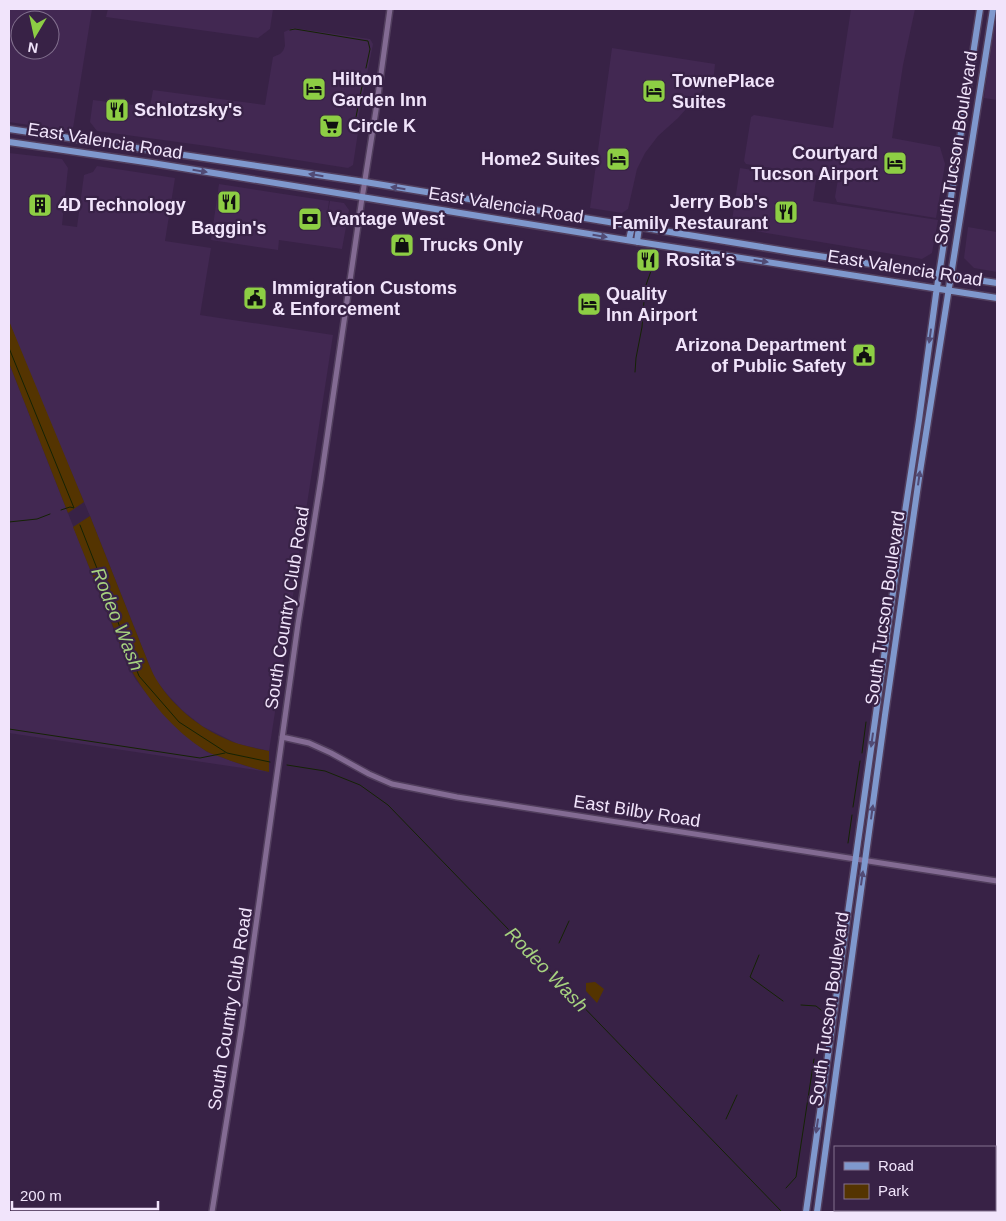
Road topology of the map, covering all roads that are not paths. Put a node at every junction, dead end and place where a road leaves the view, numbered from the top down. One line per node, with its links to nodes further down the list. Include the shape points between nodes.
1 (390, 9): 8 (street, South Country Club Road)
2 (980, 9): 17 (main road, South Tucson Boulevard)
3 (993, 9): 18 (main road, South Tucson Boulevard)
4 (9, 129): 5 (main road, East Valencia Road)
5 (80, 139): 7 (main road); 8 (main road, East Valencia Road, one-way to 5)
6 (9, 142): 7 (main road, East Valencia Road)
7 (78, 152): 9 (main road, East Valencia Road, one-way to 9)
8 (365, 182): 9 (street, South Country Club Road); 10 (main road, East Valencia Road, one-way to 8)
9 (362, 197): 11 (main road, East Valencia Road); 23 (street, South Country Club Road)
10 (510, 206): 11 (main road); 12 (main road, East Valencia Road)
11 (508, 220): 13 (main road, East Valencia Road, one-way to 13)
12 (636, 227): 13 (main road); 14 (main road); 15 (main road, East Valencia Road)
13 (629, 240): 14 (main road, East Valencia Road)
14 (637, 242): 16 (main road, East Valencia Road, one-way to 16)
15 (792, 252): 16 (main road); 17 (main road, East Valencia Road)
16 (789, 265): 20 (main road, East Valencia Road)
17 (939, 274): 18 (main road, East Valencia Road); 20 (main road, South Tucson Boulevard)
18 (951, 276): 19 (main road, East Valencia Road); 21 (main road, South Tucson Boulevard)
19 (997, 283)
20 (937, 288): 21 (main road, East Valencia Road); 24 (main road, South Tucson Boulevard, one-way to 24)
21 (949, 290): 22 (main road, East Valencia Road); 25 (main road, South Tucson Boulevard, one-way to 21)
22 (997, 298)
23 (282, 737): 24 (street, East Bilby Road, via 309,743 394,784 457,798); 27 (street, South Country Club Road)
24 (856, 859): 25 (street, East Bilby Road); 28 (main road, South Tucson Boulevard, one-way to 28)
25 (865, 860): 26 (street, East Bilby Road); 29 (main road, South Tucson Boulevard, one-way to 25)
26 (997, 881)
27 (212, 1212)
28 (806, 1212)
29 (817, 1212)

